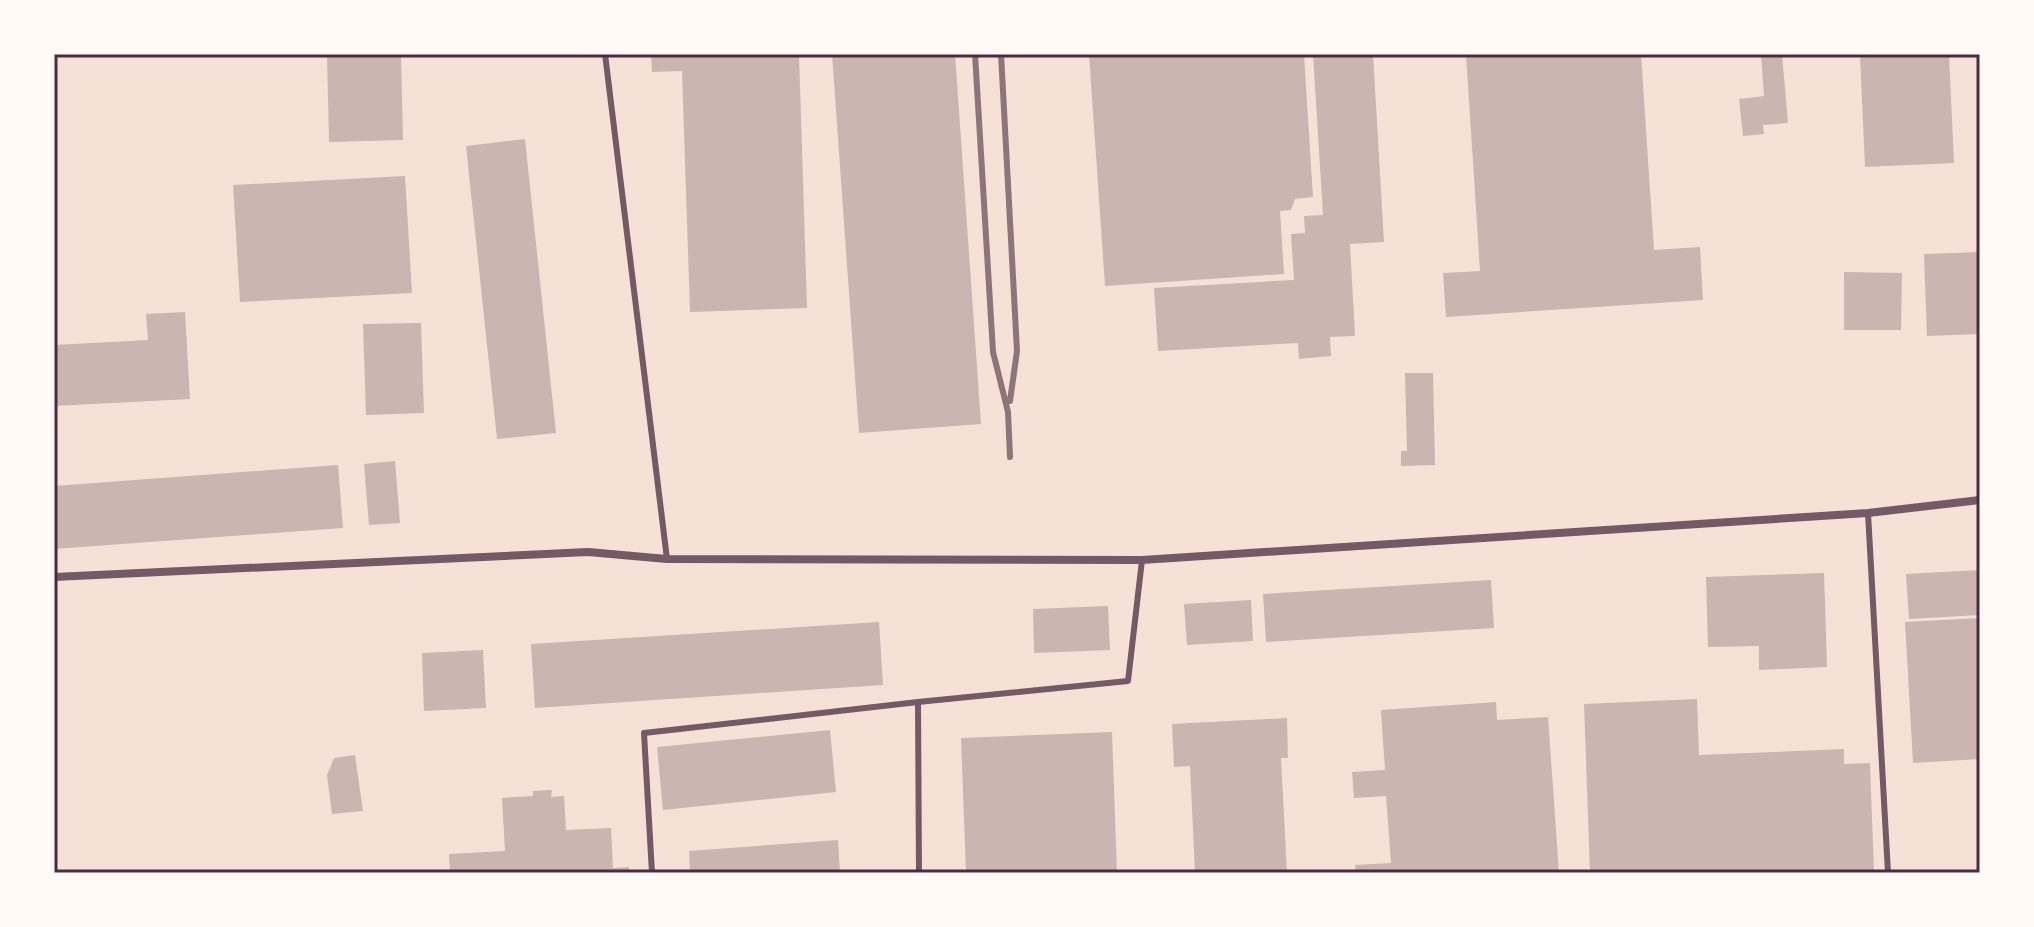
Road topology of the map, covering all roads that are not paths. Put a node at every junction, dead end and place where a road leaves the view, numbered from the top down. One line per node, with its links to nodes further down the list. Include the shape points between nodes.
1 (605, 54): 4 (lane)
2 (1980, 500): 3 (street)
3 (1868, 513): 5 (street); 10 (lane)
4 (667, 559): 5 (street); 6 (street, via 588,552)
5 (1142, 560): 7 (lane, via 1128,681)
6 (54, 577)
7 (918, 702): 8 (lane, via 644,733); 9 (lane)
8 (652, 873)
9 (919, 873)
10 (1888, 873)

